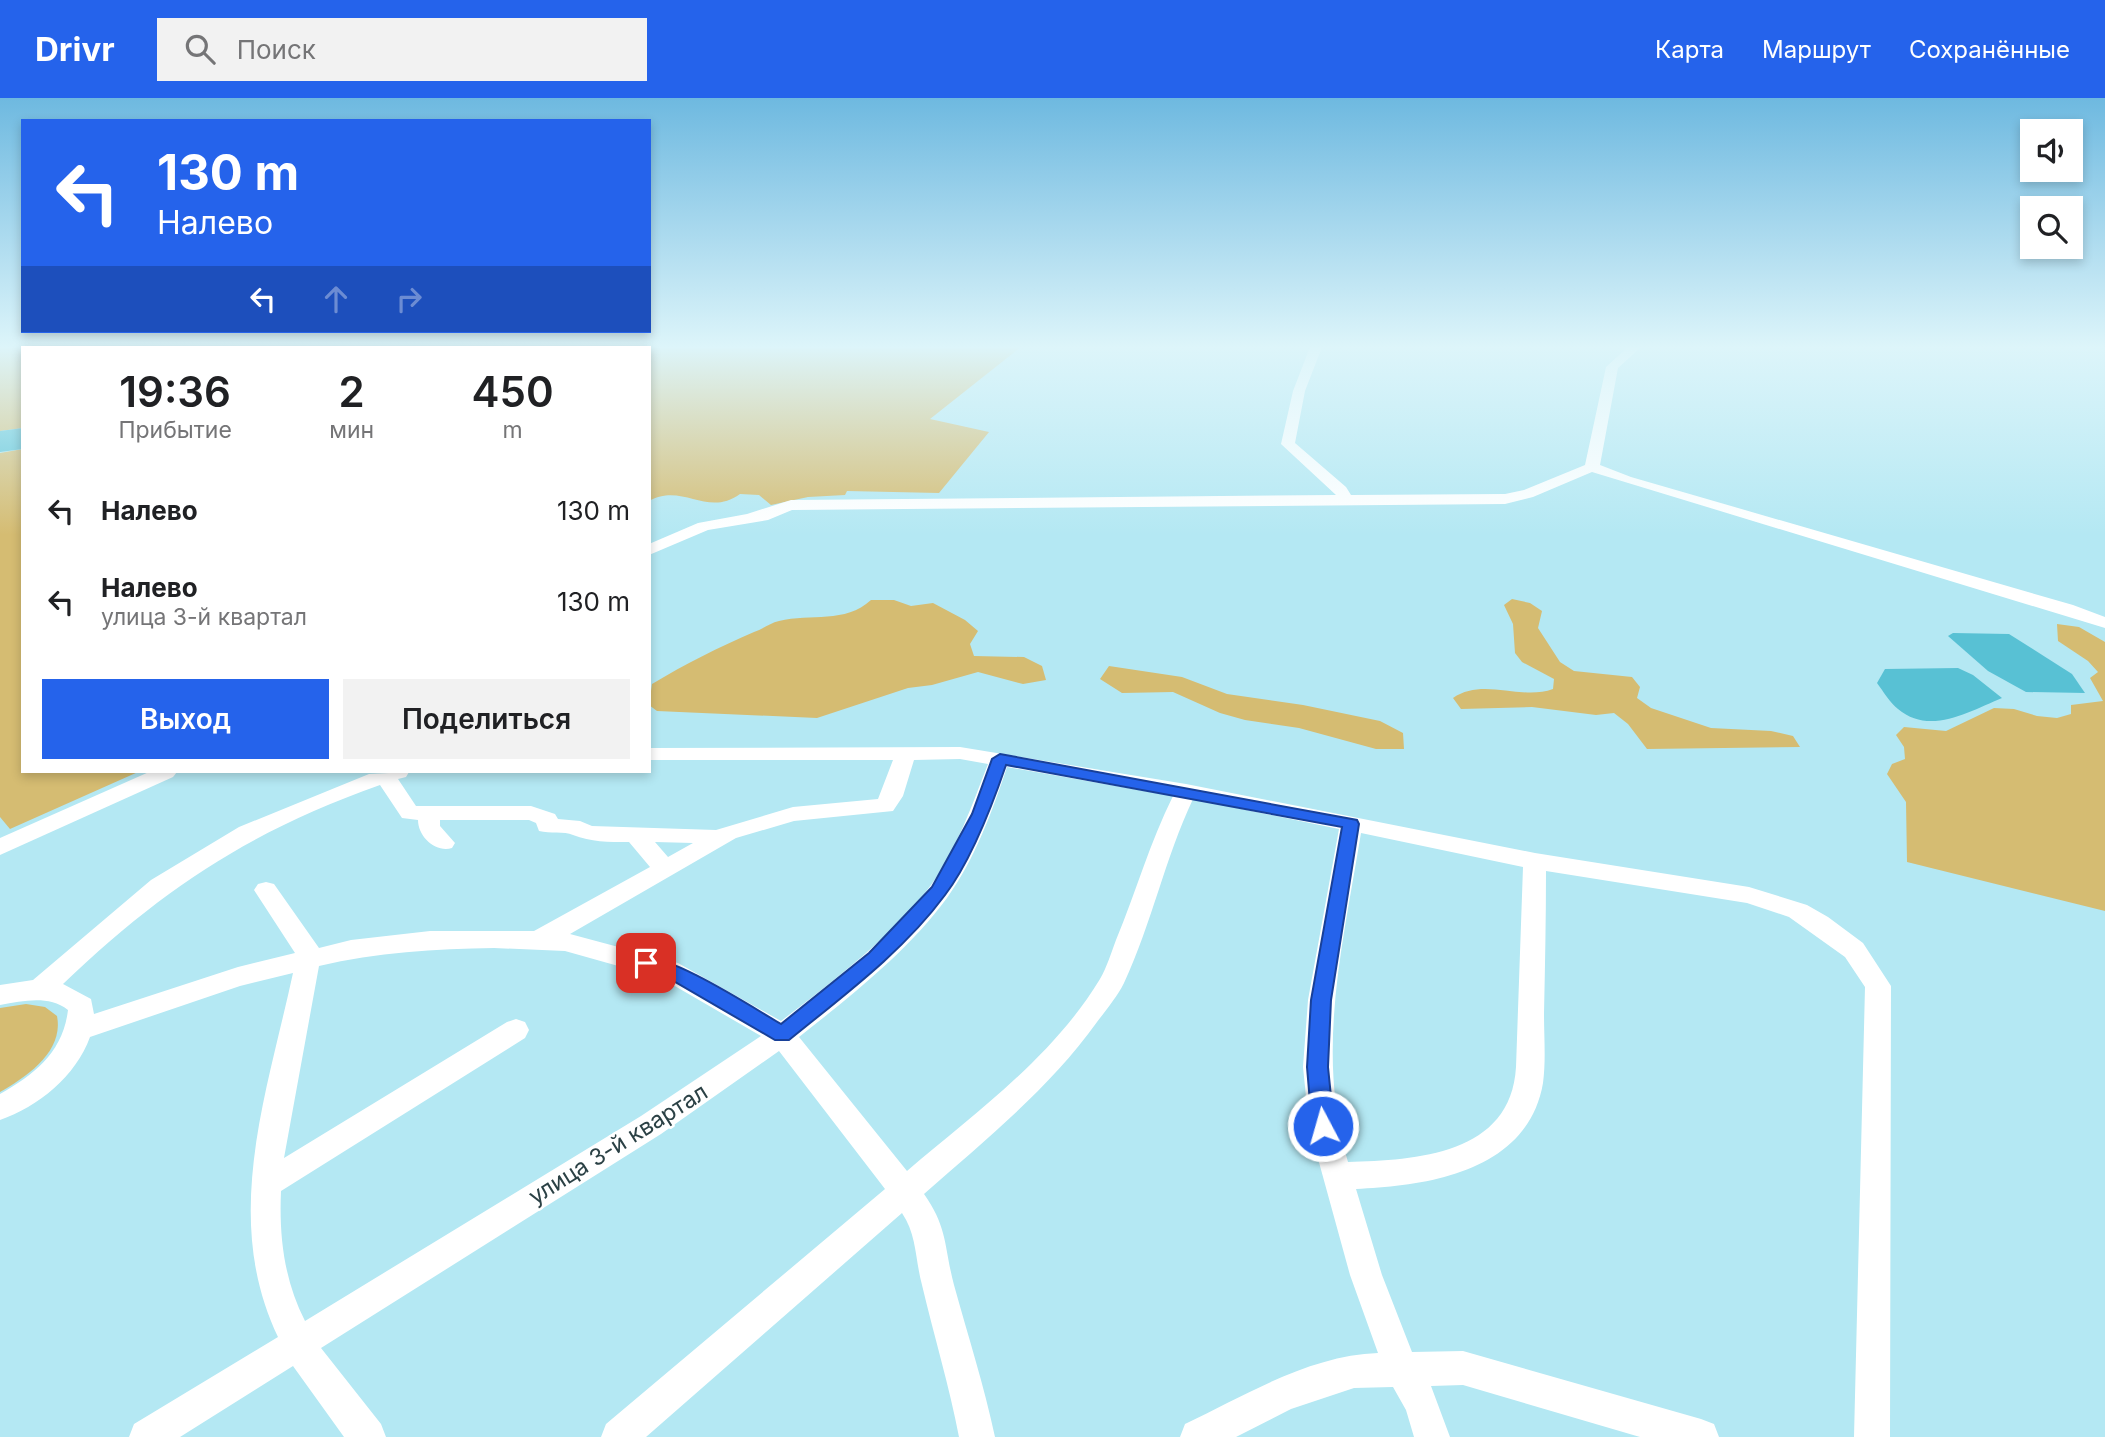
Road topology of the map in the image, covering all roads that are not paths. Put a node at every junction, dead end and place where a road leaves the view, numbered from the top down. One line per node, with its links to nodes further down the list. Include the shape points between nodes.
1 (1295, 409): 4 (street, via 1288,444 1341,490)
2 (1603, 409): 3 (street)
3 (1591, 467): 4 (street, via 1505,499); 6 (street)
4 (1347, 501): 5 (street, via 864,503 754,515 704,526)
5 (651, 549)
6 (2105, 623)
7 (651, 754): 8 (street)
8 (905, 754): 9 (street, via 960,753); 16 (street, via 885,806 793,814)
9 (1000, 759): 12 (street); 28 (street, улица 3-й квартал, via 981,814 939,891 875,958)
10 (164, 773): 18 (street)
11 (394, 777): 13 (street, via 410,813); 24 (street, via 290,814 205,855 140,901)
12 (1186, 791): 14 (street); 32 (street, via 1111,983 1027,1087)
13 (429, 813): 15 (street, via 531,813 547,819 547,826 580,828 586,834); 17 (street, via 429,828)
14 (1351, 824): 19 (street); 30 (street, via 1321,1000 1317,1067 1323,1126)
15 (636, 836): 16 (street); 20 (street)
16 (719, 838): 20 (street)
17 (444, 843)
18 (0, 847)
19 (1535, 861): 30 (street, via 1531,1055 1528,1087 1519,1111 1496,1140 1464,1161 1378,1175); 42 (street, via 1777,903 1838,937 1869,970 1878,986)
20 (666, 869): 22 (street)
21 (266, 890): 23 (street, via 306,946)
22 (541, 939): 23 (street, via 430,940 351,949); 28 (street, via 600,949 669,970)
23 (308, 960): 26 (street, via 238,977); 31 (street, via 279,1091)
24 (41, 989): 25 (street); 26 (street, via 66,993 82,1006)
25 (0, 995)
26 (81, 1029): 29 (street, via 73,1050 38,1085)
27 (516, 1030): 31 (street)
28 (782, 1035): 32 (street); 33 (street, улица 3-й квартал, via 651,1125)
29 (0, 1108)
30 (1340, 1176): 34 (street, via 1366,1275)
31 (267, 1184): 33 (street, via 265,1234 273,1288)
32 (904, 1191): 37 (street); 38 (street, via 927,1224 937,1282)
33 (298, 1343): 35 (street, улица 3-й квартал); 36 (street, via 333,1399)
34 (1401, 1368): 39 (street, via 1354,1371 1285,1394); 40 (street, via 1422,1403); 41 (street, via 1464,1368)
35 (147, 1437)
36 (368, 1437)
37 (620, 1437)
38 (977, 1437)
39 (1198, 1437)
40 (1432, 1437)
41 (1701, 1437)
42 (1872, 1437)

